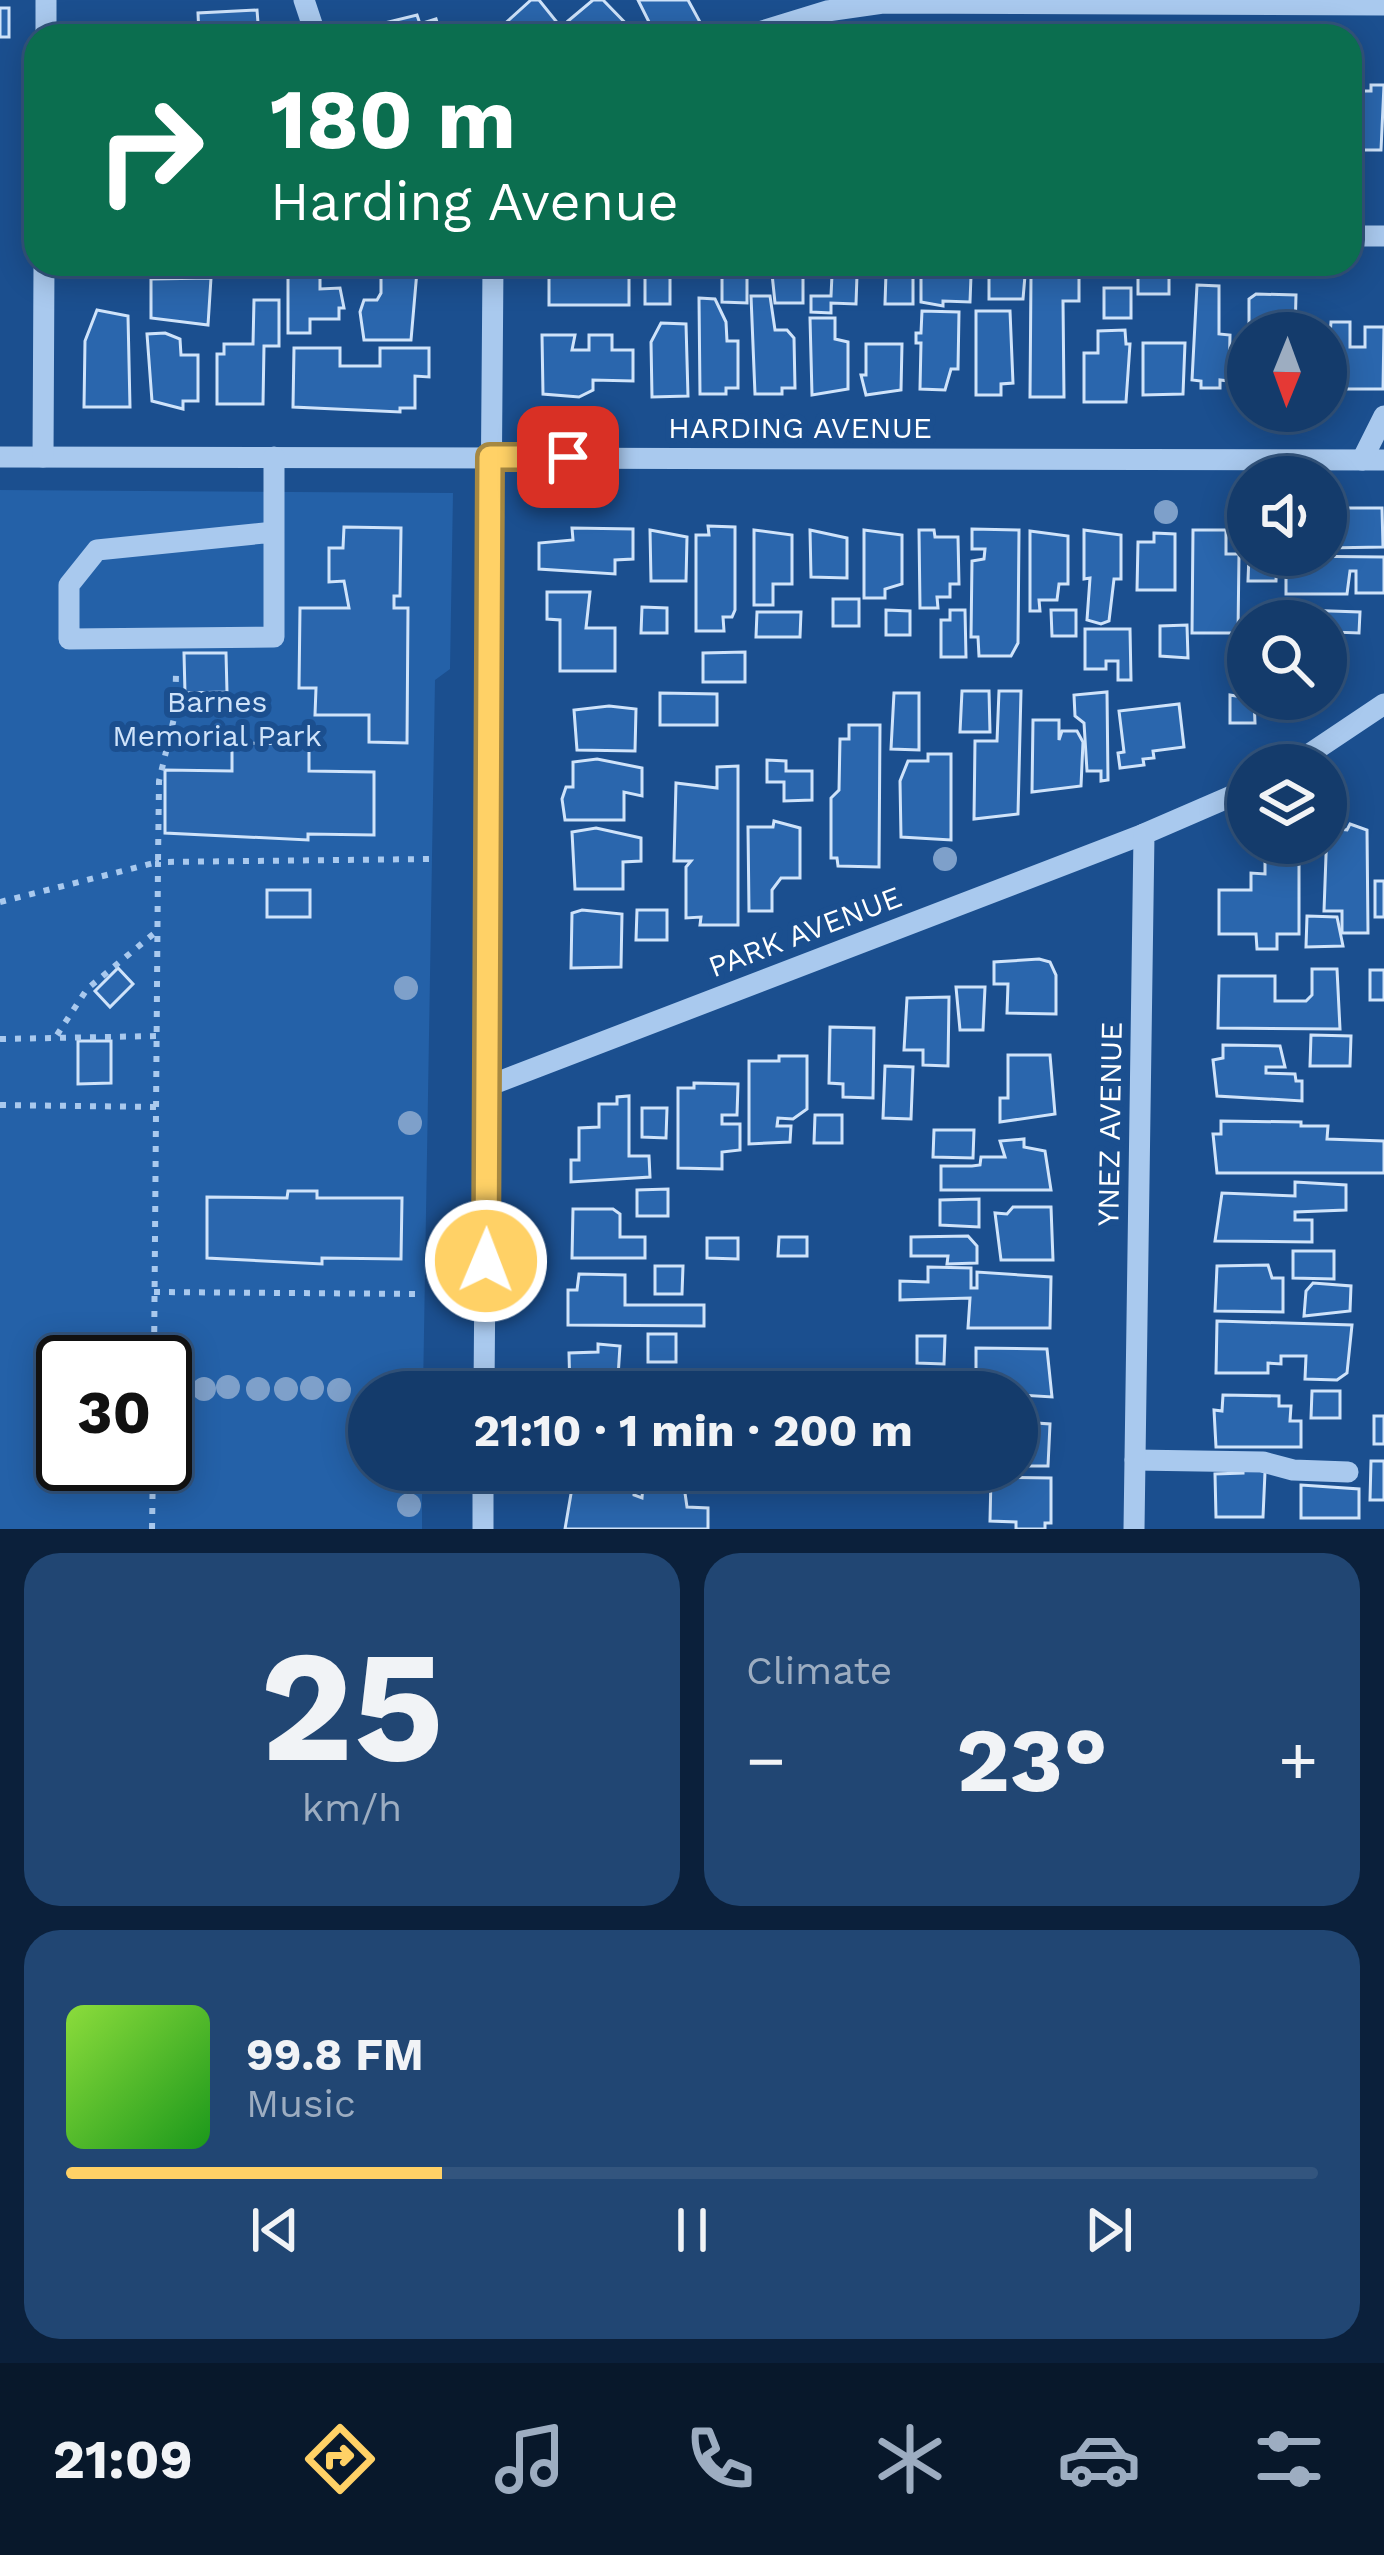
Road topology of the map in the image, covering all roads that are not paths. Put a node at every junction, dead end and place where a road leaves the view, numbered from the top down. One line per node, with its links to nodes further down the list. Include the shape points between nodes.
1 (1384, 5): 2 (street, via 883,3)
2 (785, 24)
3 (44, 276): 8 (street)
4 (493, 276): 7 (street)
5 (1384, 416): 10 (street)
6 (0, 457): 8 (street, HARDING AVENUE)
7 (490, 457): 9 (street, HARDING AVENUE); 10 (street, HARDING AVENUE); 16 (street)
8 (43, 458): 9 (street, HARDING AVENUE)
9 (274, 458): 11 (street)
10 (1373, 460)
11 (274, 532): 11 (street, via 274,637 69,639 69,584 97,550)
12 (1384, 704): 13 (street)
13 (1324, 744)
14 (1227, 798): 15 (street)
15 (1144, 834): 16 (street, PARK AVENUE); 18 (street, YNEZ AVENUE)
16 (488, 1086): 17 (street)
17 (484, 1371)
18 (1135, 1460): 19 (street); 22 (street, YNEZ AVENUE)
19 (1348, 1472)
20 (483, 1491): 21 (street)
21 (483, 1529)
22 (1134, 1529)

